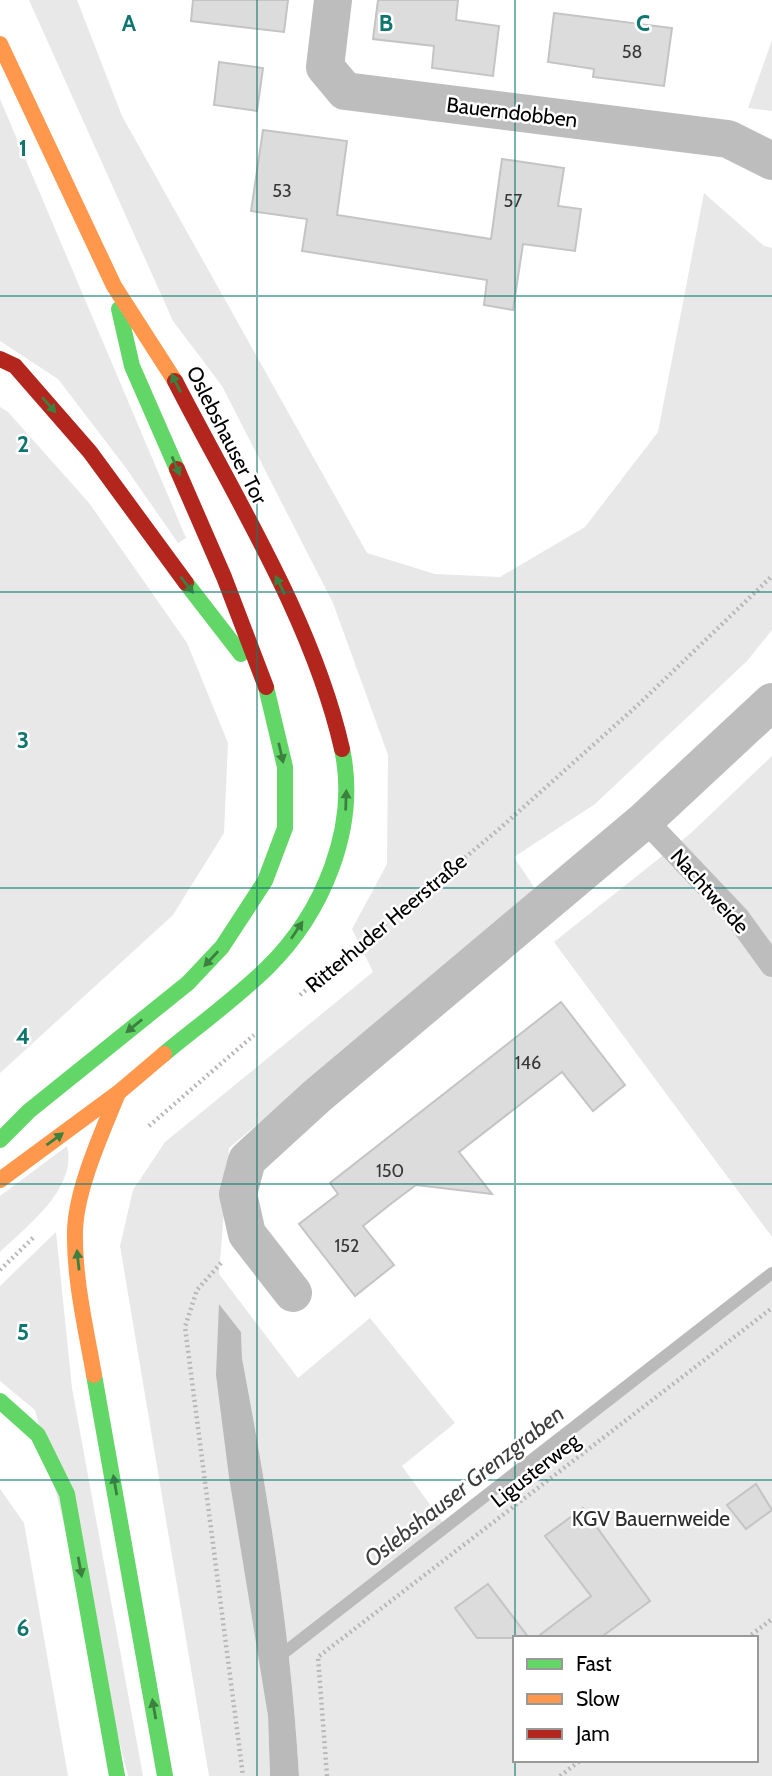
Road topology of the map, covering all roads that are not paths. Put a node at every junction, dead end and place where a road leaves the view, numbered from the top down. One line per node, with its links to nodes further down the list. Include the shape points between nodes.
1 (333, 0): 3 (street, Bauerndobben, via 325,67 345,92 727,139)
2 (0, 44): 4 (highway, Oslebshauser Tor)
3 (772, 161)
4 (114, 286): 6 (highway, one-way to 6, via 132,366); 10 (highway, Oslebshauser Tor, one-way to 4, via 268,967 298,930 334,867 345,819 346,772 331,701 288,600 164,359)
5 (0, 359): 6 (highway, one-way to 6, via 15,366 90,452)
6 (266, 686): 11 (highway, one-way to 11, via 285,766 285,828 265,881 222,947 188,983 29,1111)
7 (772, 702): 8 (street)
8 (645, 820): 9 (lane, Nachtweide, via 738,918); 13 (street, via 247,1160 238,1194 247,1234)
9 (772, 965)
10 (118, 1093): 12 (highway, one-way to 10); 16 (highway, one-way to 10, via 83,1310 75,1230 90,1163)
11 (0, 1140)
12 (0, 1180)
13 (293, 1293)
14 (0, 1401): 15 (highway, one-way to 15, via 38,1435 67,1494)
15 (117, 1776)
16 (165, 1776)

